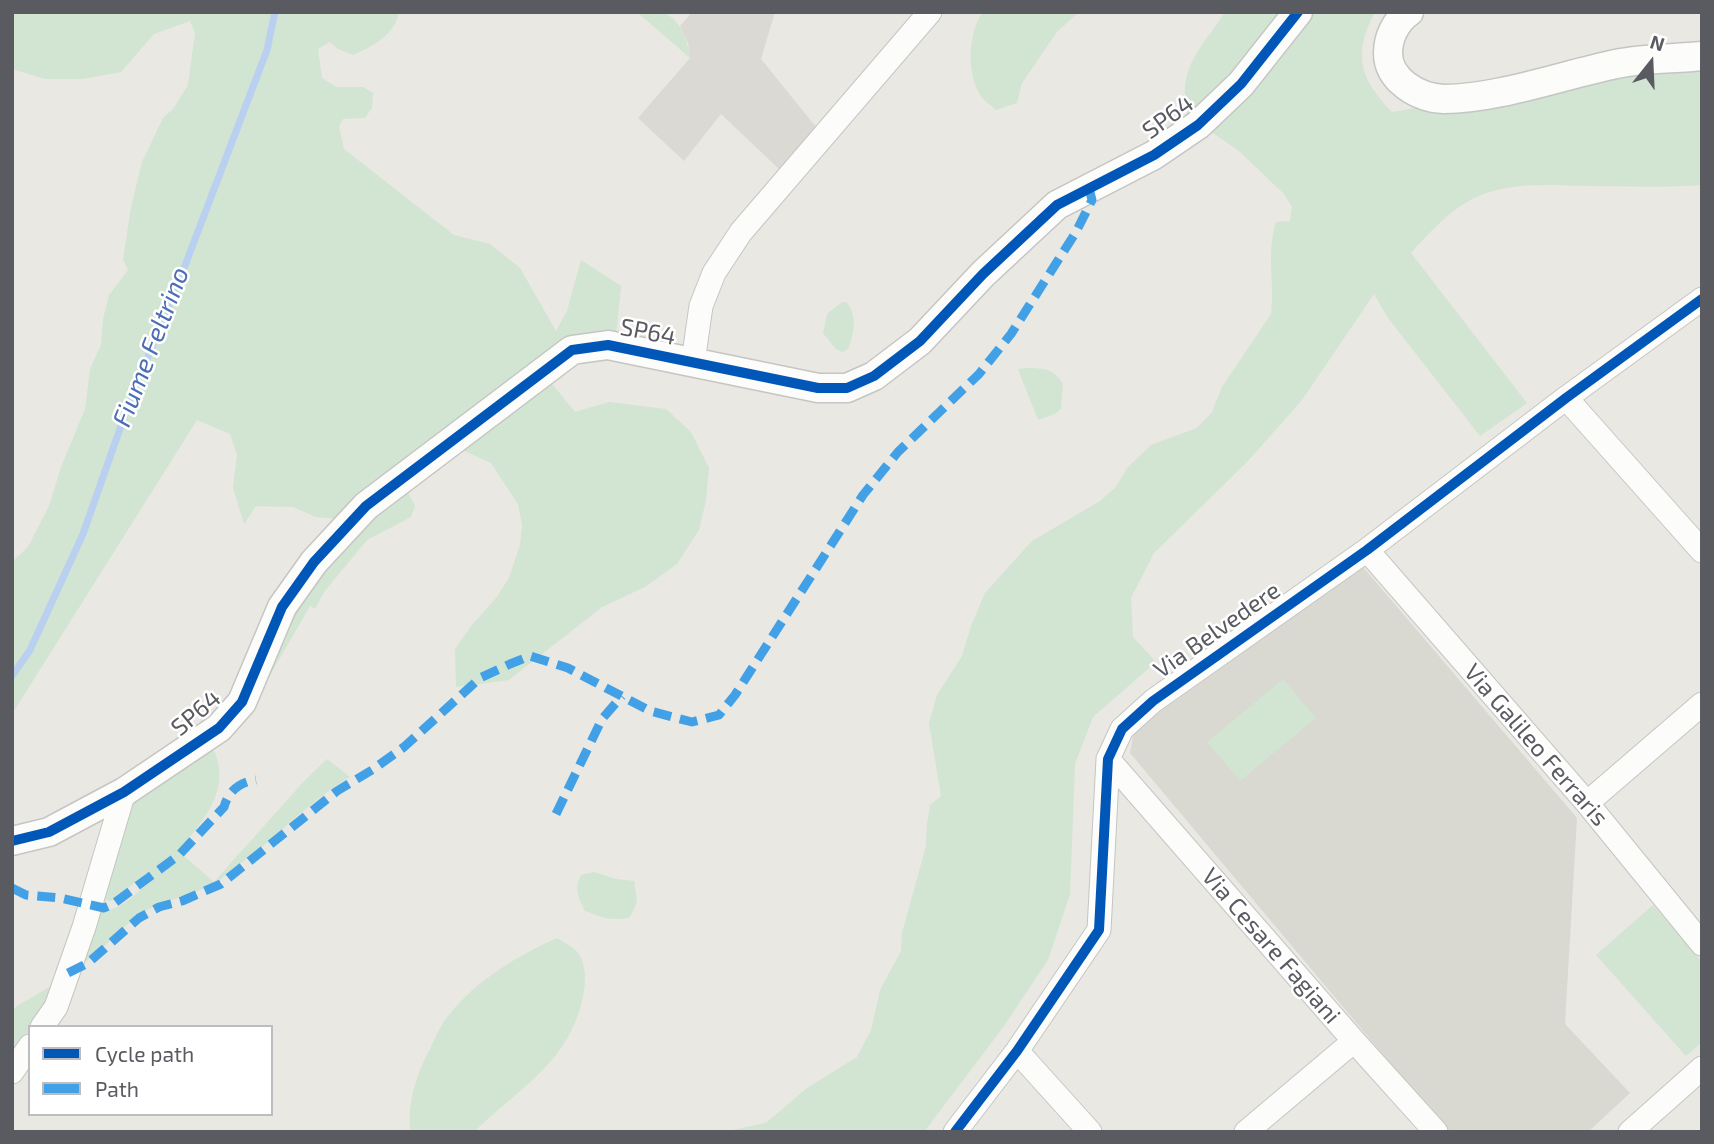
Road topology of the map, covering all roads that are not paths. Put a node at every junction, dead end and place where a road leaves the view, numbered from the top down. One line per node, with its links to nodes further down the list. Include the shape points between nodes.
1 (930, 12): 6 (street, via 740,232 714,273 701,306)
2 (1298, 12): 6 (street, SP64, via 1241,84 1198,125 1154,155 1057,205 920,341 874,376 847,388 818,388)
3 (1409, 12): 4 (street, via 1400,18 1388,42 1388,65 1417,93 1440,99 1473,97 1620,63)
4 (1702, 56)
5 (1702, 299): 7 (street, Via Belvedere)
6 (693, 362): 12 (street, SP64, via 608,345 572,350 366,506 314,562 282,607 242,702 219,728)
7 (1566, 398): 8 (street, Via Belvedere); 9 (street)
8 (1367, 550): 11 (street, Via Belvedere, via 1153,701 1122,729); 13 (street, Via Galileo Ferraris)
9 (1702, 551)
10 (1702, 704): 13 (street)
11 (1108, 759): 17 (street, Via Cesare Fagiani); 19 (street, Via Belvedere, via 1100,930)
12 (124, 792): 14 (street, SP64, via 49,832); 16 (street, via 84,928 56,1007)
13 (1587, 803): 15 (street, Via Galileo Ferraris)
14 (12, 841)
15 (1702, 944)
16 (44, 1025)
17 (1354, 1041): 24 (street); 25 (street, Via Cesare Fagiani)
18 (28, 1049): 21 (street)
19 (1017, 1051): 22 (street, Via Belvedere); 23 (street)
20 (1702, 1068): 26 (street)
21 (12, 1072)
22 (955, 1132)
23 (1090, 1132)
24 (1246, 1132)
25 (1436, 1132)
26 (1630, 1132)

